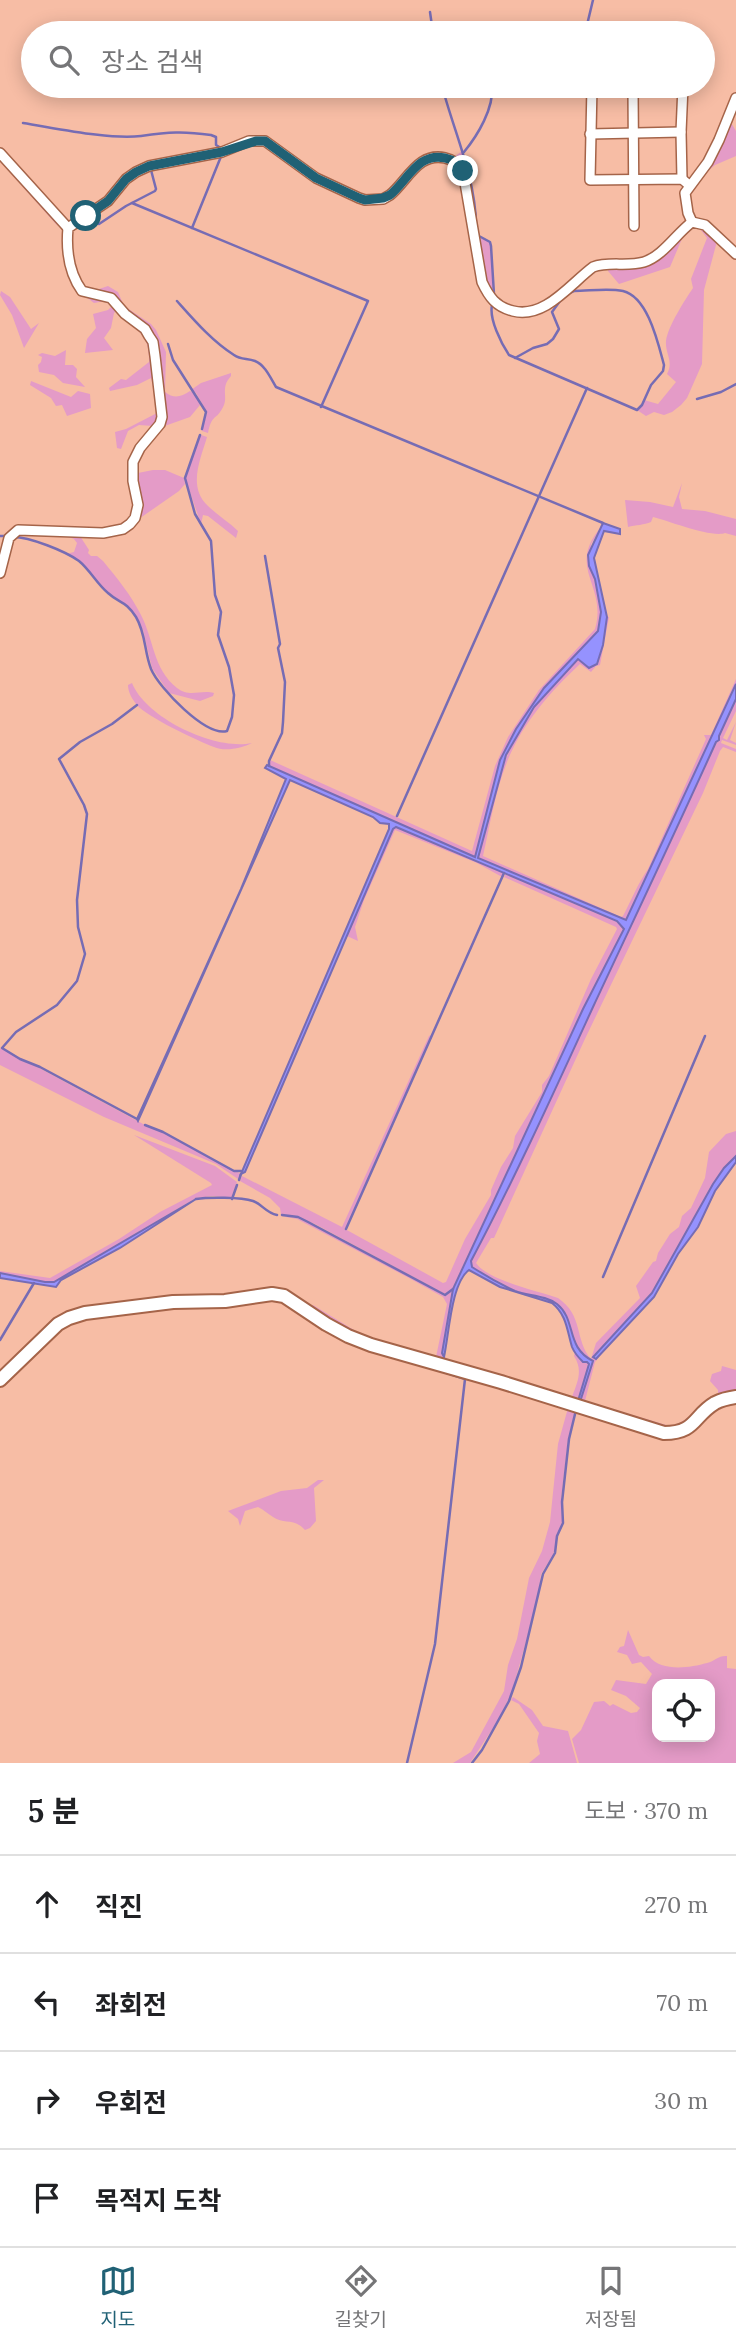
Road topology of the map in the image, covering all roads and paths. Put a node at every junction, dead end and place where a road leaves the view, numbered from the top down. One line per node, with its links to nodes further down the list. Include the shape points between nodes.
1 (592, 98): 7 (street)
2 (630, 98): 5 (street)
3 (684, 98): 6 (street)
4 (736, 98): 10 (street, via 708,162)
5 (634, 132): 6 (street); 7 (street); 9 (street)
6 (681, 132): 10 (street)
7 (590, 134): 9 (street, via 590,180)
8 (0, 153): 13 (street)
9 (634, 180): 10 (street); 12 (street)
10 (686, 182): 11 (street)
11 (692, 222): 13 (street, via 646,262 600,264 541,309 527,313 498,306 487,293 463,171 446,158 420,163 390,195 365,200 316,178 265,141 249,141 136,172 108,201); 14 (street, via 710,228)
12 (634, 226)
13 (68, 228): 15 (street, via 71,268 82,291 111,298 153,342 162,418 133,462 138,505 130,524 103,533 18,530 6,545)
14 (736, 254)
15 (0, 573)
16 (0, 1380): 17 (street, via 69,1318 173,1302 272,1294 284,1296 337,1330 371,1345 664,1433 686,1429 717,1401)
17 (736, 1397)

